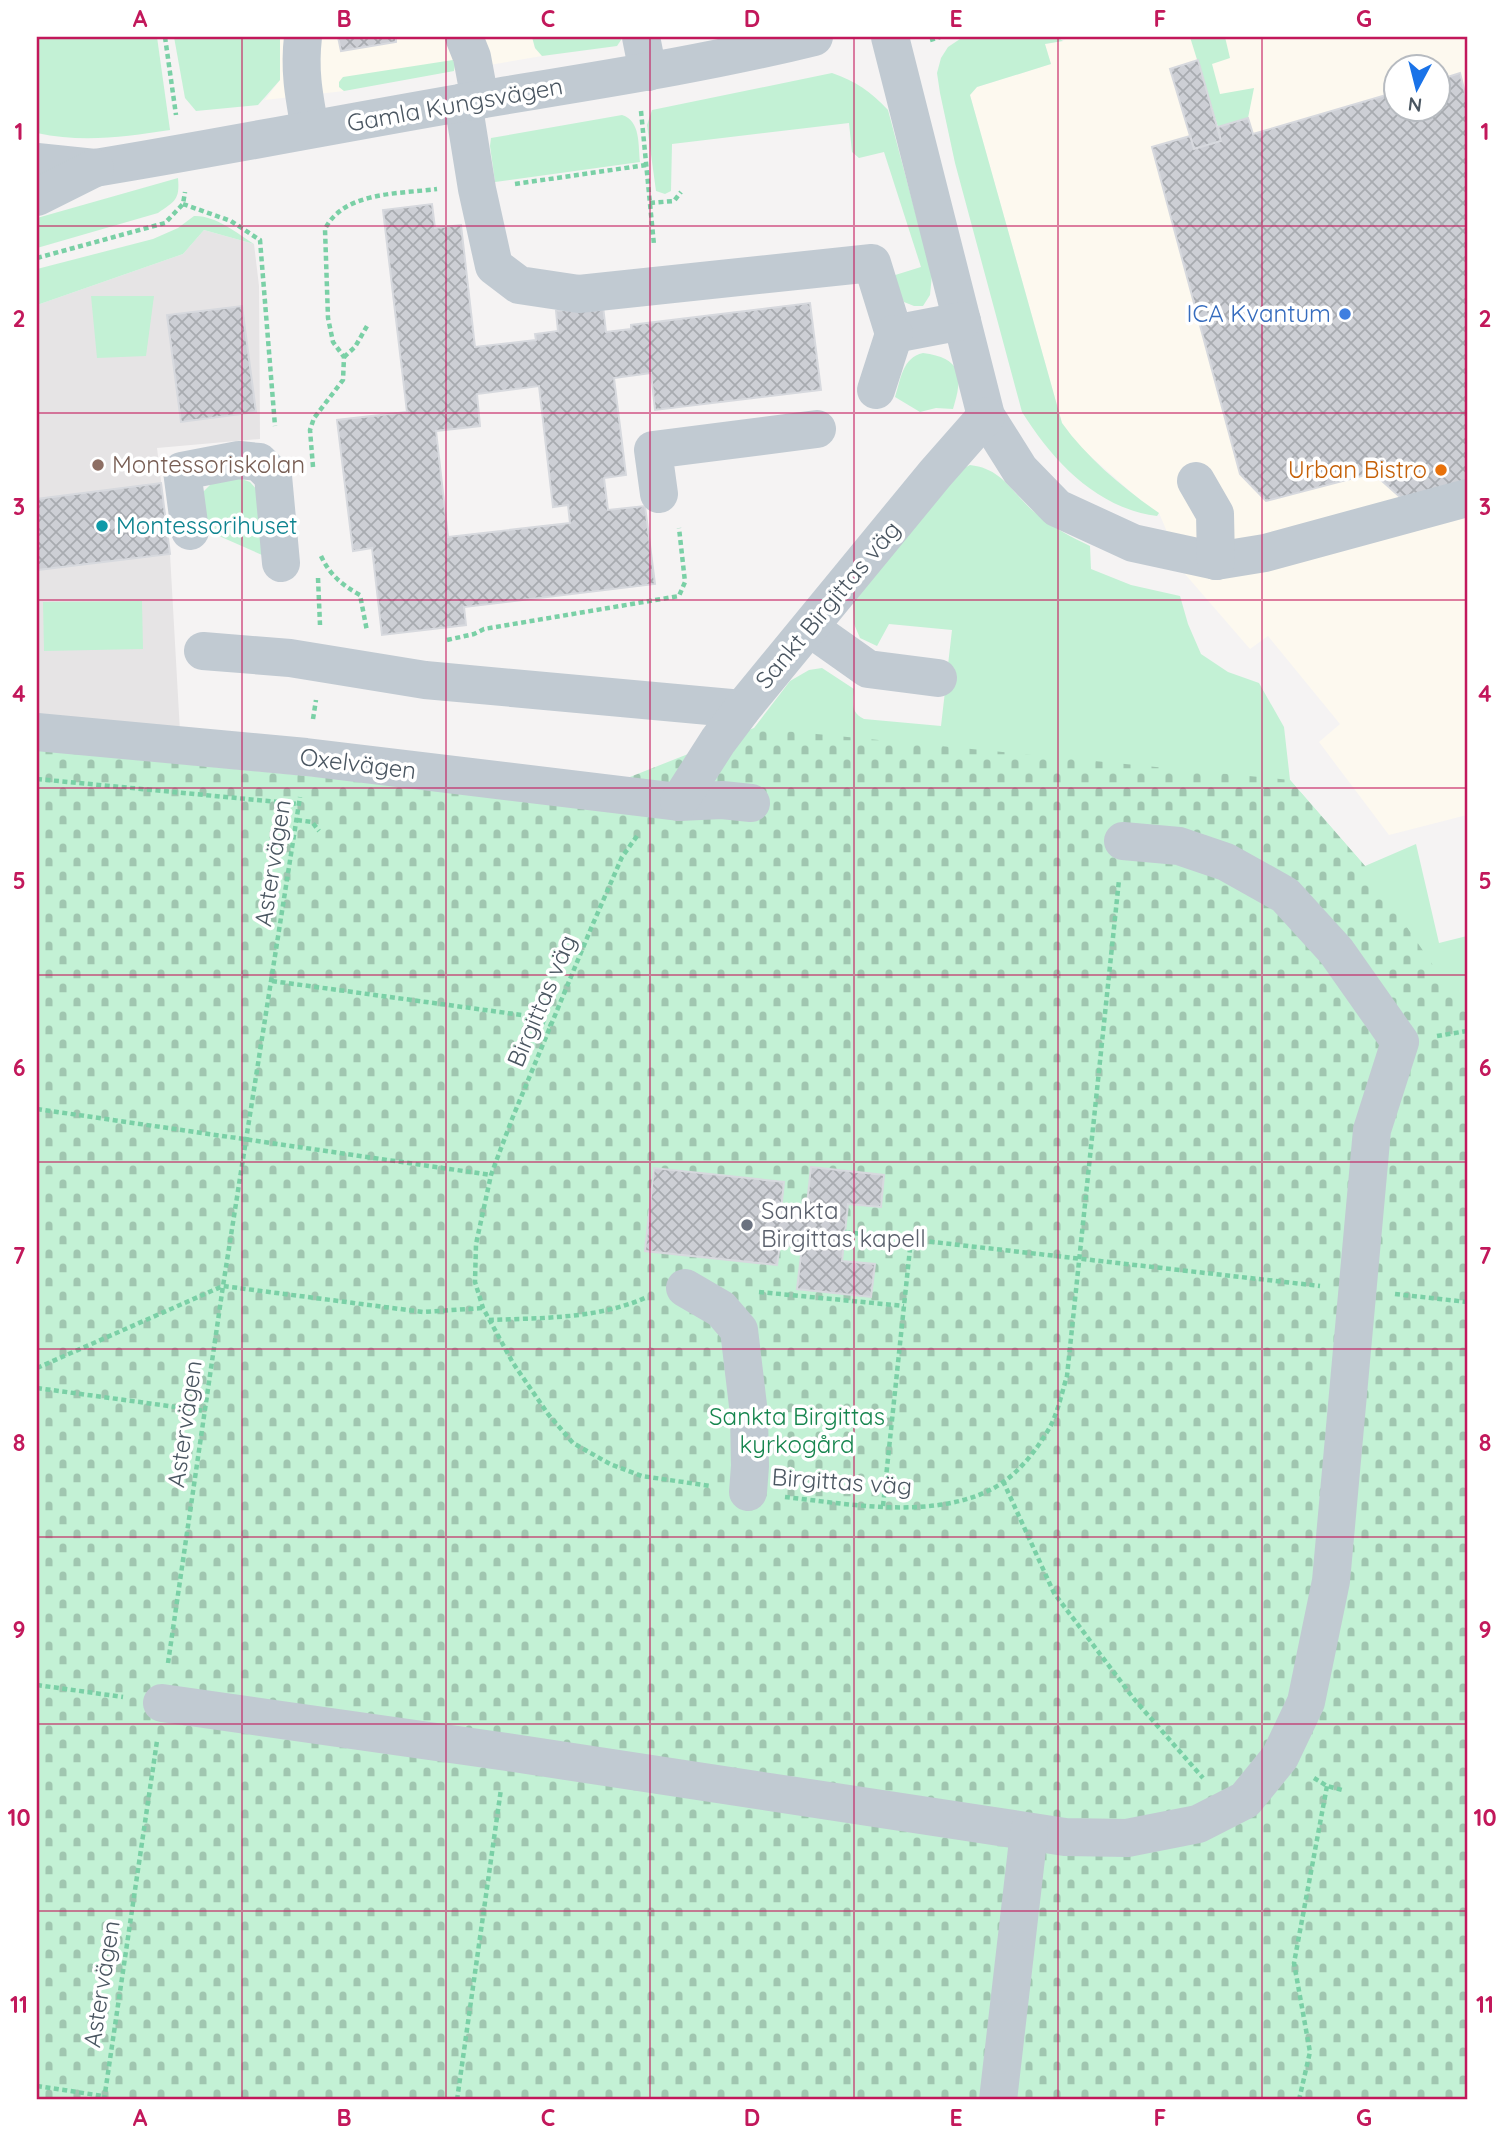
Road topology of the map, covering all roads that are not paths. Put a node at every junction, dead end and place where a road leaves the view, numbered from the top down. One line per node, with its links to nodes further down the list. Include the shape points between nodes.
1 (303, 37): 7 (street, via 301,79)
2 (464, 37): 6 (street, via 472,57)
3 (814, 37): 5 (street, Gamla Kungsvägen)
4 (890, 37): 11 (street)
5 (643, 71): 6 (street, Gamla Kungsvägen)
6 (471, 101): 7 (street, Gamla Kungsvägen); 12 (street, via 477,186 494,266 519,285 579,294 872,263)
7 (310, 129): 9 (street, Gamla Kungsvägen)
8 (37, 162): 9 (street, Gamla Kungsvägen)
9 (95, 169): 10 (street, Gamla Kungsvägen)
10 (37, 197)
11 (962, 321): 12 (street); 14 (street)
12 (894, 334): 13 (street)
13 (876, 390)
14 (986, 416): 20 (street, via 1020,470 1057,508 1133,542); 22 (street, Sankt Birgittas väg)
15 (817, 429): 17 (street, via 653,450)
16 (1196, 481): 20 (street, via 1215,514)
17 (659, 494)
18 (1467, 498): 20 (street, via 1265,553)
19 (190, 531): 21 (street, via 182,471 239,460 259,462 273,476)
20 (1216, 561)
21 (281, 562)
22 (810, 628): 24 (street, via 868,669); 25 (street, Sankt Birgittas väg)
23 (203, 651): 25 (street, via 290,658 425,680)
24 (938, 678)
25 (742, 709): 27 (street, Sankt Birgittas väg)
26 (37, 733): 27 (street, Oxelvägen, via 306,757)
27 (680, 802): 28 (street, Oxelvägen)
28 (751, 803)
29 (1123, 841): 33 (street, via 1179,846 1226,862 1285,895 1336,951 1400,1042 1372,1130 1331,1581 1306,1702 1280,1757 1245,1800 1198,1824 1128,1838)
30 (685, 1287): 31 (street, via 721,1309 739,1330 749,1414)
31 (748, 1492)
32 (162, 1703): 33 (street)
33 (1029, 1832): 34 (street)
34 (998, 2100)

